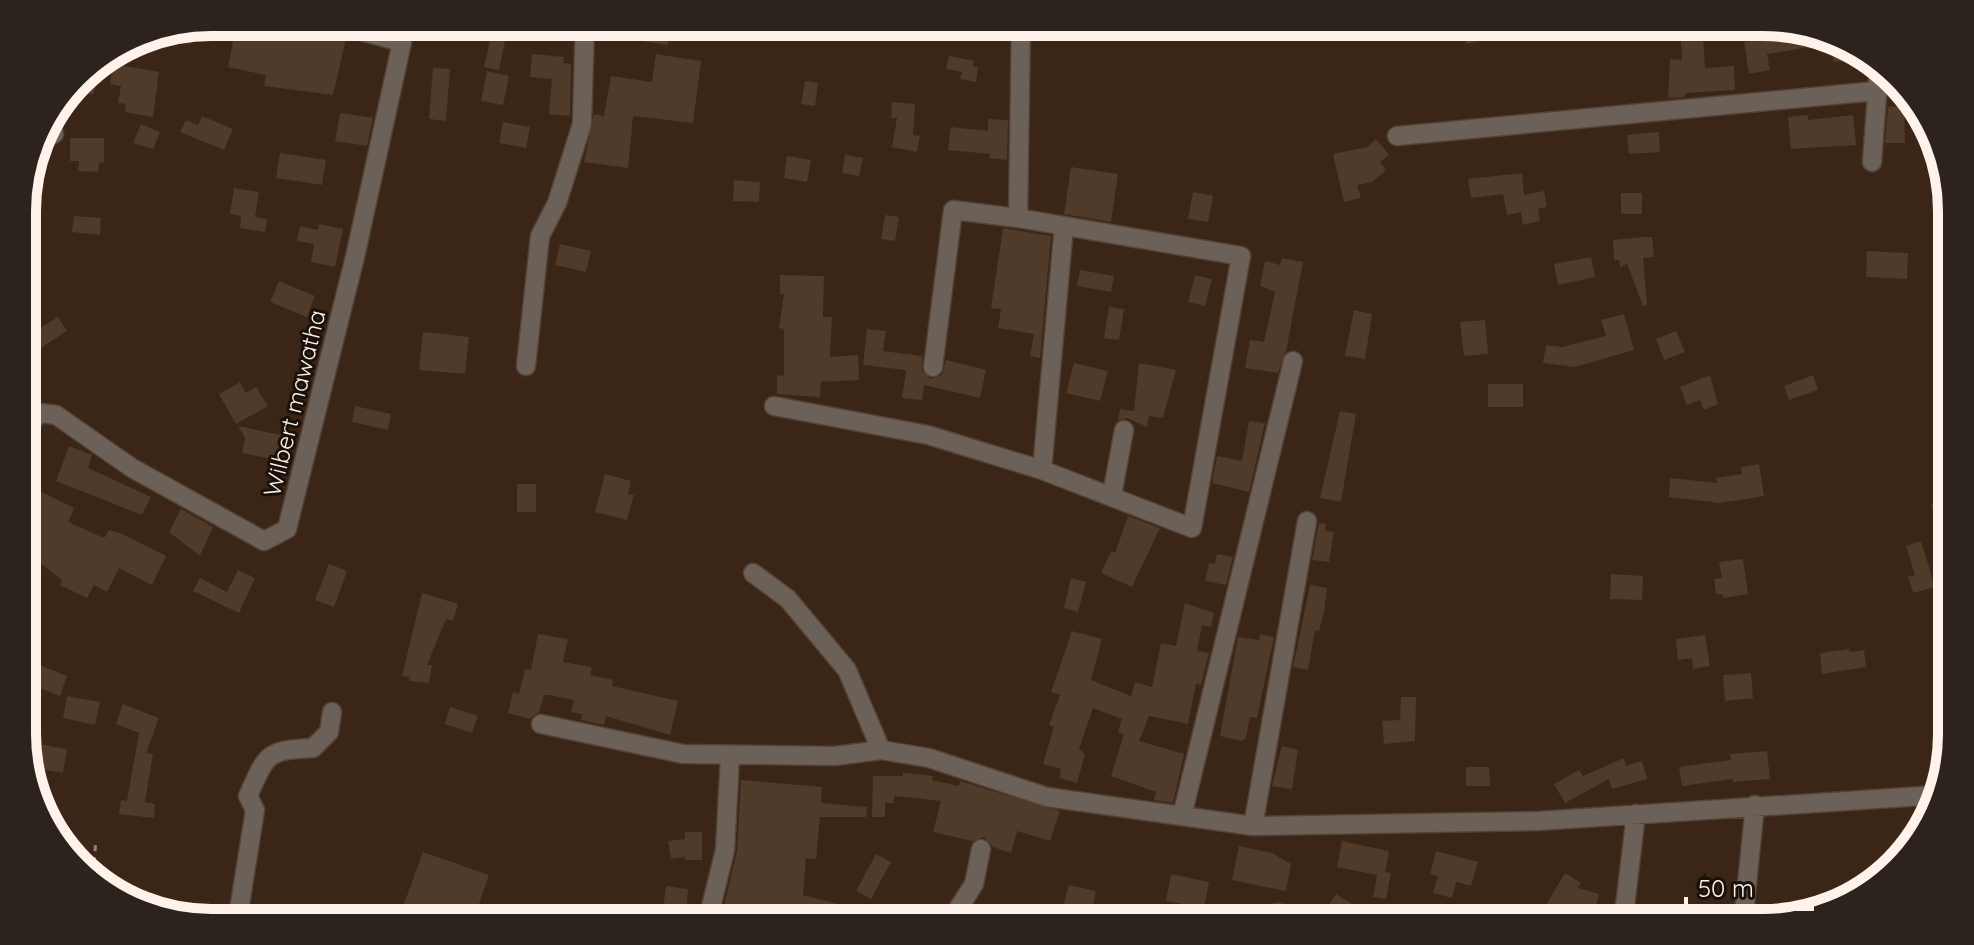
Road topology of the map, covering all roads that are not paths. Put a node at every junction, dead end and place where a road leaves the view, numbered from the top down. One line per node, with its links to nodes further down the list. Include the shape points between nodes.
1 (380, 36): 14 (street, Wilbert mawatha, via 402,42 287,529 264,541 132,468 56,415)
2 (585, 36): 11 (street, via 582,124 557,203 540,236)
3 (1021, 36): 8 (street)
4 (1878, 79): 5 (street)
5 (1876, 91): 6 (street); 7 (street)
6 (1397, 136)
7 (1872, 162)
8 (1018, 218): 9 (street); 12 (street, via 953,210)
9 (1064, 226): 16 (street); 17 (street, via 1241,256 1192,528)
10 (1293, 361): 27 (street)
11 (526, 366)
12 (933, 367)
13 (774, 406): 16 (street, via 928,435)
14 (36, 413)
15 (1124, 430): 17 (street)
16 (1042, 470): 17 (street)
17 (1112, 495)
18 (1307, 521): 28 (street)
19 (753, 573): 22 (street, via 788,599 847,670)
20 (332, 712): 30 (street, via 329,732 313,748 277,749 266,757 248,796 255,810)
21 (541, 724): 23 (street, via 683,754)
22 (881, 750): 23 (street, via 835,756); 27 (street, via 929,758 1047,797)
23 (730, 756): 31 (street, via 725,850)
24 (1927, 796): 25 (street)
25 (1755, 805): 26 (street); 34 (street)
26 (1636, 814): 28 (street); 33 (street)
27 (1182, 816): 28 (street)
28 (1253, 826)
29 (981, 849): 32 (street, via 974,884)
30 (239, 909)
31 (710, 909)
32 (958, 909)
33 (1625, 909)
34 (1744, 909)

